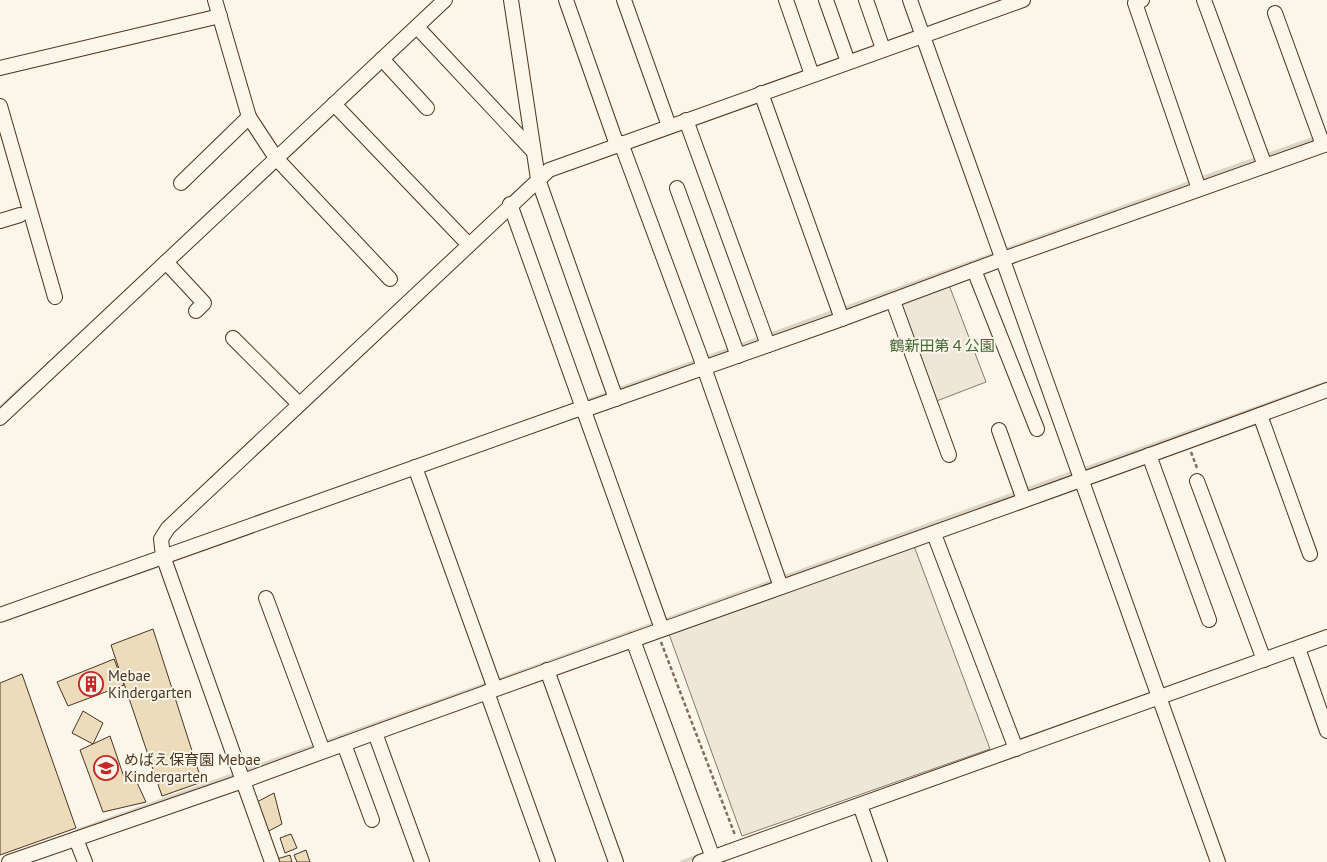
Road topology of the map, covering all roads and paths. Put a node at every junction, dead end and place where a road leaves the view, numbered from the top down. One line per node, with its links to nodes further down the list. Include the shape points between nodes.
1 (215, 0): 15 (street)
2 (445, 0): 16 (street)
3 (511, 0): 32 (street)
4 (566, 0): 31 (street)
5 (624, 0): 29 (street)
6 (786, 0): 22 (street)
7 (826, 0): 20 (street)
8 (866, 0): 18 (street)
9 (910, 0): 17 (street)
10 (1142, 0): 37 (street, via 1135,3)
11 (1204, 0): 34 (street)
12 (1014, 1): 13 (street)
13 (990, 5): 17 (street)
14 (1275, 13): 30 (street)
15 (220, 16): 21 (street); 27 (street)
16 (417, 26): 19 (street); 32 (street)
17 (923, 35): 18 (street); 43 (street)
18 (884, 49): 20 (street)
19 (382, 59): 24 (street); 25 (street)
20 (848, 62): 22 (street)
21 (0, 68)
22 (812, 75): 23 (street)
23 (761, 93): 28 (street); 50 (street)
24 (334, 104): 33 (street); 42 (street)
25 (427, 108)
26 (1, 111): 47 (street)
27 (249, 117): 33 (street); 36 (street)
28 (686, 120): 29 (street); 52 (street)
29 (668, 126): 31 (street)
30 (1323, 140): 34 (street)
31 (619, 144): 35 (street, via 549,170); 54 (street)
32 (533, 151): 35 (street)
33 (273, 155): 44 (street); 46 (street)
34 (1262, 160): 37 (street)
35 (538, 179): 39 (street); 56 (street)
36 (180, 183)
37 (1197, 183): 43 (street)
38 (677, 188): 53 (street)
39 (510, 204): 42 (street); 58 (street)
40 (20, 215): 41 (street)
41 (0, 221)
42 (468, 244): 57 (street)
43 (1001, 254): 45 (street); 67 (street)
44 (166, 262): 49 (street); 60 (street)
45 (974, 270): 48 (street); 61 (street)
46 (390, 279)
47 (55, 297)
48 (893, 301): 50 (street); 64 (street)
49 (204, 303)
50 (840, 313): 52 (street)
51 (233, 338): 57 (street)
52 (766, 340): 53 (street)
53 (736, 351): 54 (street)
54 (702, 363): 56 (street); 73 (street)
55 (1327, 390): 59 (street)
56 (614, 394): 58 (street)
57 (299, 404): 71 (street, via 168,528 161,540)
58 (583, 405): 66 (street); 77 (street)
59 (1260, 415): 63 (street); 72 (street)
60 (0, 418)
61 (1037, 429)
62 (999, 430): 69 (street)
63 (1187, 441): 65 (street); 68 (path, via 1200,476)
64 (949, 455)
65 (1149, 455): 67 (street); 76 (street)
66 (416, 467): 71 (street); 83 (street)
67 (1079, 473): 69 (street); 84 (street)
68 (1198, 481): 81 (street)
69 (1022, 494): 70 (street)
70 (934, 534): 73 (street); 88 (street)
71 (162, 553): 75 (street); 90 (street)
72 (1310, 554)
73 (779, 582): 77 (street)
74 (266, 598): 89 (street)
75 (0, 615)
76 (1209, 620)
77 (660, 627): 79 (street); 94 (path)
78 (1327, 637): 80 (street)
79 (633, 640): 82 (street); 95 (street)
80 (1298, 648): 81 (street); 85 (street)
81 (1262, 656): 84 (street)
82 (547, 670): 83 (street); 101 (street)
83 (492, 687): 86 (street); 100 (street)
84 (1158, 694): 88 (street); 103 (street)
85 (1327, 731)
86 (375, 733): 87 (street); 99 (street)
87 (344, 744): 89 (street); 92 (street)
88 (1014, 745): 91 (street)
89 (321, 746): 90 (street)
90 (241, 775): 93 (street); 98 (street)
91 (860, 805): 95 (street); 102 (street)
92 (372, 820)
93 (76, 839): 96 (street); 97 (street)
94 (736, 839)
95 (708, 856)
96 (9, 862)
97 (84, 862)
98 (272, 862)
99 (422, 862)
100 (548, 862)
101 (616, 862)
102 (880, 862)
103 (1218, 862)

